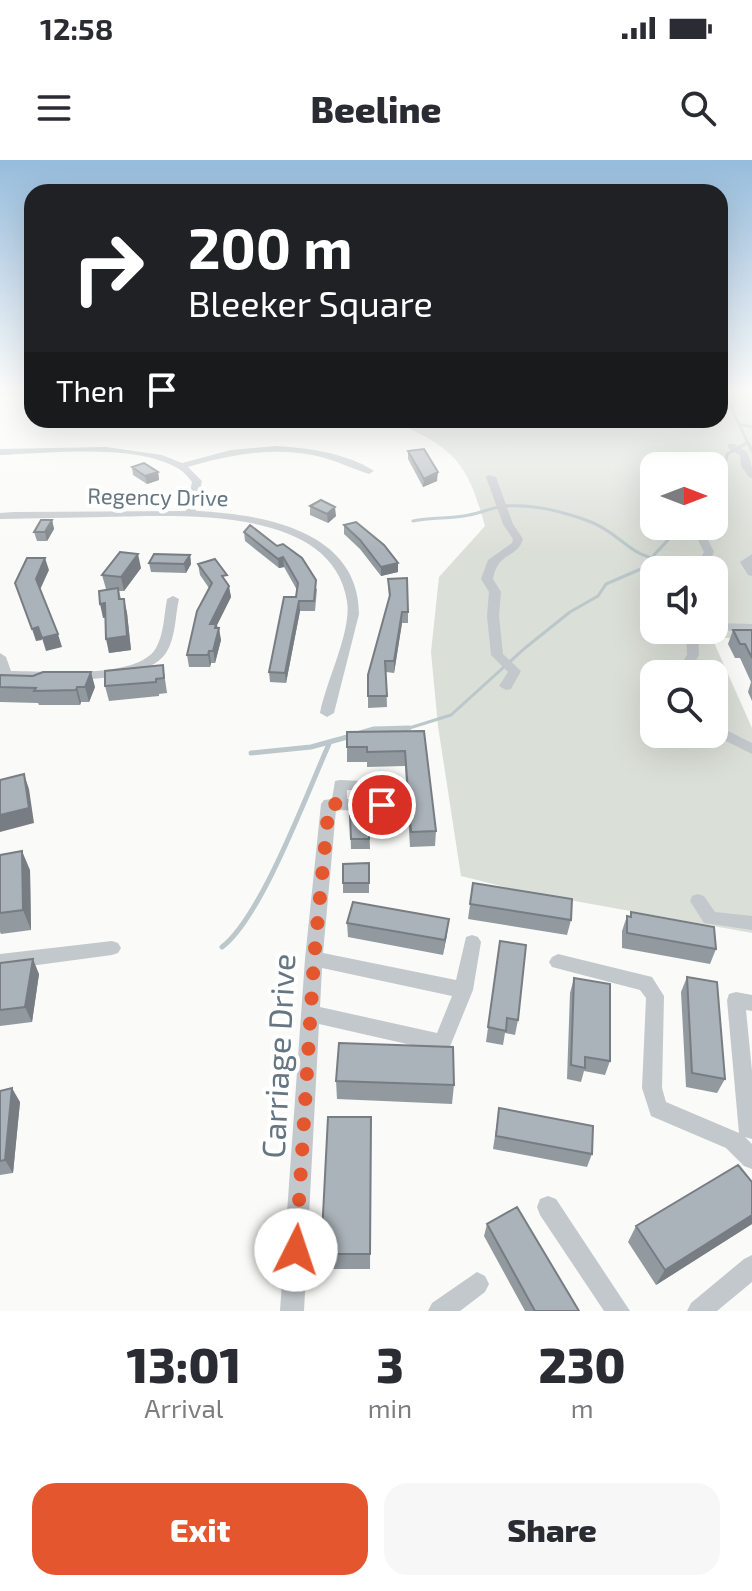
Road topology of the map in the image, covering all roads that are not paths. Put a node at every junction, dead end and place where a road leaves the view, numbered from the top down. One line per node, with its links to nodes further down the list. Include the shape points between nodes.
1 (736, 446): 5 (street)
2 (0, 452): 3 (street, via 122,451)
3 (182, 466): 4 (street, via 239,450 275,448 318,452); 7 (street, via 197,481)
4 (369, 471)
5 (752, 475)
6 (491, 477): 16 (street, via 508,529 518,539 492,562 487,579 495,592 497,655 515,671)
7 (191, 513): 8 (street, Regency Drive); 17 (street, Regency Drive, via 279,527 309,540 340,567 351,588 353,612)
8 (0, 516)
9 (752, 557): 10 (street, via 746,562)
10 (752, 573)
11 (173, 599): 15 (street, via 163,647 146,664 116,672)
12 (728, 627): 13 (street)
13 (752, 628)
14 (0, 657): 15 (street)
15 (3, 674)
16 (506, 686)
17 (327, 713)
18 (728, 736): 19 (street)
19 (752, 749)
20 (334, 805): 25 (street, Carriage Drive)
21 (698, 901): 22 (street, via 710,918)
22 (752, 923)
23 (472, 942): 28 (street)
24 (112, 948): 26 (street)
25 (314, 959): 28 (street); 30 (street, Carriage Drive)
26 (0, 962)
27 (558, 962): 32 (street, via 646,983 655,996 652,1088 658,1109 733,1141)
28 (464, 990): 30 (street, via 442,1043)
29 (752, 1003): 31 (street, via 736,1000 747,1128)
30 (312, 1014): 36 (street, Carriage Drive)
31 (752, 1129)
32 (752, 1158)
33 (548, 1207): 38 (street)
34 (752, 1267): 39 (street)
35 (477, 1284): 37 (street)
36 (292, 1311)
37 (440, 1311)
38 (618, 1311)
39 (699, 1311)

